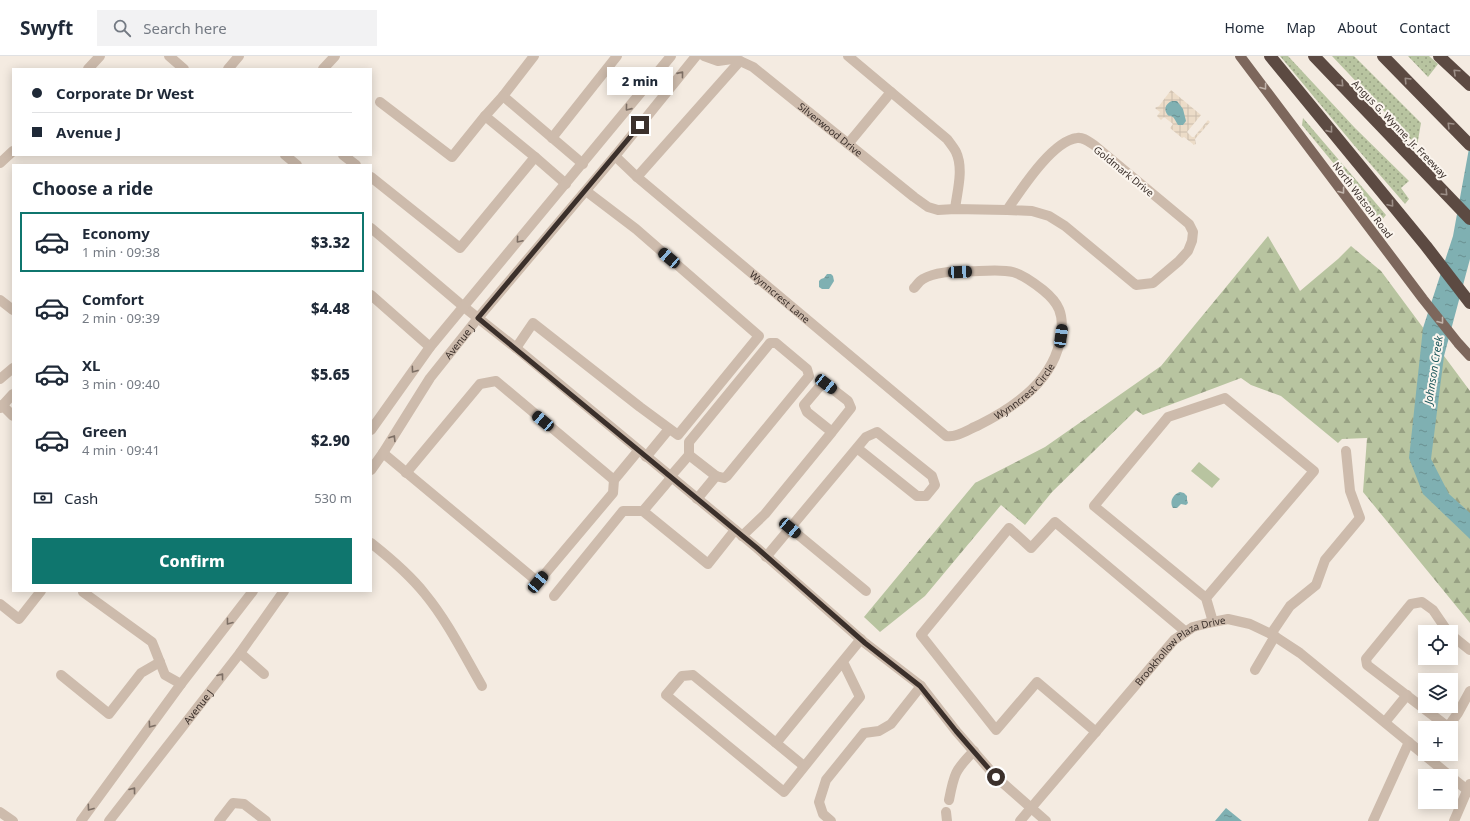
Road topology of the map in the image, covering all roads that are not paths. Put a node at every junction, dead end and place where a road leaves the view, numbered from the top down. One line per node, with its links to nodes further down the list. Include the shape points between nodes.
1 (100, 56): 17 (street)
2 (169, 56): 18 (street)
3 (239, 56): 19 (street)
4 (334, 56): 20 (street)
5 (534, 56): 23 (street)
6 (617, 56): 26 (street)
7 (671, 56): 35 (street, Avenue J, one-way to 35)
8 (696, 56): 31 (street, Avenue J, one-way to 8)
9 (704, 56): 16 (street, Silverwood Drive, via 718,61)
10 (848, 56): 22 (street)
11 (1240, 56): 56 (main road, North Watson Road, one-way to 56, via 1423,299)
12 (1270, 56): 45 (highway, one-way to 45)
13 (1314, 56): 42 (highway, Angus G. Wynne, Jr. Freeway, one-way to 42)
14 (1383, 56): 28 (highway, one-way to 14)
15 (1440, 57): 21 (highway, one-way to 15)
16 (740, 61): 27 (street, Silverwood Drive, via 753,67); 36 (street)
17 (89, 68)
18 (183, 68)
19 (229, 68)
20 (324, 68)
21 (1470, 85)
22 (891, 92): 27 (street); 40 (street, via 947,139 956,152 959,178)
23 (502, 96): 25 (street); 26 (street)
24 (380, 102): 25 (street, via 452,157)
25 (485, 116): 32 (street)
26 (552, 138): 35 (street)
27 (848, 144): 40 (street, Silverwood Drive, via 928,206 938,210)
28 (1470, 145)
29 (12, 152): 33 (street)
30 (345, 156): 34 (street)
31 (615, 156): 36 (street, Wynncrest Lane); 39 (street, Avenue J)
32 (535, 157): 37 (street, via 460,248); 38 (street)
33 (0, 163)
34 (355, 164)
35 (583, 164): 38 (street, Avenue J)
36 (637, 177): 65 (street, Wynncrest Lane)
37 (372, 178)
38 (566, 184): 51 (street, Avenue J, one-way to 51)
39 (586, 191): 53 (street, Avenue J); 63 (street, via 636,229 759,336 678,435)
40 (955, 209): 41 (street, Silverwood Drive)
41 (1007, 210): 43 (street, Silverwood Drive, via 1032,211 1049,216 1136,285 1153,283 1179,261 1188,251 1192,241); 43 (street, Goldmark Drive, via 1044,160 1064,144 1077,138 1094,145)
42 (1470, 219)
43 (1191, 228)
44 (372, 229): 51 (street)
45 (1426, 246): 47 (highway); 50 (highway)
46 (914, 288): 65 (street, Wynncrest Circle, via 930,276 1001,270 1019,273 1030,280 1054,299 1060,312 1060,345 1043,379 998,416 956,436)
47 (1470, 290)
48 (372, 297): 54 (street)
49 (0, 300): 52 (street)
50 (1470, 303)
51 (464, 307): 53 (street); 54 (street, Avenue J)
52 (12, 309)
53 (478, 318): 55 (street); 68 (street, Avenue J, one-way to 53, via 430,378)
54 (430, 347): 62 (street, Avenue J, one-way to 62)
55 (516, 348): 63 (street, via 533,323); 69 (street)
56 (1470, 356)
57 (12, 369): 58 (street)
58 (0, 379)
59 (12, 395): 60 (street)
60 (1, 406): 61 (street)
61 (12, 415)
62 (372, 429)
63 (669, 429): 69 (street)
64 (832, 432): 64 (street, via 807,412 804,405 821,385 826,384 848,401 851,408); 79 (street, via 765,514)
65 (946, 436)
66 (857, 448): 66 (street, via 866,437 877,432 932,476 935,485 926,496 917,496); 78 (street)
67 (1346, 451): 93 (street, via 1350,491 1360,518 1325,560 1316,585 1290,606)
68 (383, 453): 71 (street, Avenue J); 72 (street)
69 (642, 454): 74 (street); 75 (street)
70 (689, 454): 73 (street); 73 (street, via 689,442 770,343 776,343 807,369 809,376 727,476); 74 (street)
71 (372, 469)
72 (406, 473): 75 (street, via 480,384 496,381); 75 (street, via 538,582 614,493)
73 (716, 476): 76 (street)
74 (671, 478): 76 (street); 77 (street)
75 (614, 480)
76 (697, 499): 79 (street)
77 (643, 511): 79 (street, via 708,564); 87 (street, via 623,511)
78 (790, 528): 81 (street); 82 (street)
79 (738, 533): 81 (street)
80 (372, 544): 104 (street, via 424,593 441,616)
81 (766, 557): 94 (street)
82 (866, 591)
83 (41, 592): 89 (street, via 19,619)
84 (83, 592): 98 (street, via 152,642)
85 (252, 592): 103 (street, one-way to 103)
86 (283, 592): 97 (street, Avenue J)
87 (554, 596)
88 (1206, 598): 88 (street, via 1094,506 1168,417 1225,398 1314,471); 90 (street)
89 (0, 604)
90 (1213, 622): 92 (street, Brookhollow Plaza Drive, via 1193,627); 93 (street, Brookhollow Plaza Drive, via 1231,620 1250,624)
91 (1443, 625): 107 (street, via 1433,610 1422,602 1411,604 1366,658 1367,665)
92 (1186, 632): 109 (street, Brookhollow Plaza Drive, via 1174,640); 109 (street, via 1055,522 1031,548 1008,528 922,635 996,730 1037,682)
93 (1273, 635): 100 (street); 108 (street, Brookhollow Plaza Drive, via 1300,652)
94 (861, 640): 99 (street); 105 (street)
95 (1458, 640): 96 (street)
96 (1470, 650)
97 (240, 653): 101 (street); 122 (street, Avenue J, one-way to 97)
98 (160, 662): 102 (street, via 141,673 109,714); 103 (street, via 165,675)
99 (843, 662): 111 (street); 113 (street, via 860,697)
100 (1255, 670)
101 (264, 674)
102 (61, 675)
103 (181, 684): 121 (street, one-way to 121)
104 (482, 686)
105 (920, 686): 112 (street); 125 (street, via 892,724 879,731 864,733 826,780 819,802 823,814)
106 (1470, 691): 107 (street, via 1448,727)
107 (1407, 695): 108 (street)
108 (1385, 722): 110 (street, Brookhollow Plaza Drive)
109 (1096, 732): 118 (street, Brookhollow Plaza Drive)
110 (1409, 742): 114 (street, Brookhollow Plaza Drive); 128 (street)
111 (776, 743): 113 (street); 113 (street, via 693,675 682,676 666,694 784,792)
112 (974, 751): 117 (street, via 960,765 954,777); 118 (street, via 996,777)
113 (804, 766)
114 (1442, 769)
115 (1458, 781): 116 (street, Brookhollow Plaza Drive)
116 (1469, 789): 129 (street)
117 (949, 800)
118 (1031, 808): 126 (street, Brookhollow Plaza Drive); 127 (street)
119 (0, 812): 120 (street)
120 (13, 821)
121 (81, 821)
122 (110, 821)
123 (219, 821): 124 (street, via 233,803 244,804)
124 (266, 821)
125 (831, 821)
126 (1020, 821)
127 (1046, 821)
128 (1373, 821)
129 (1454, 821)

